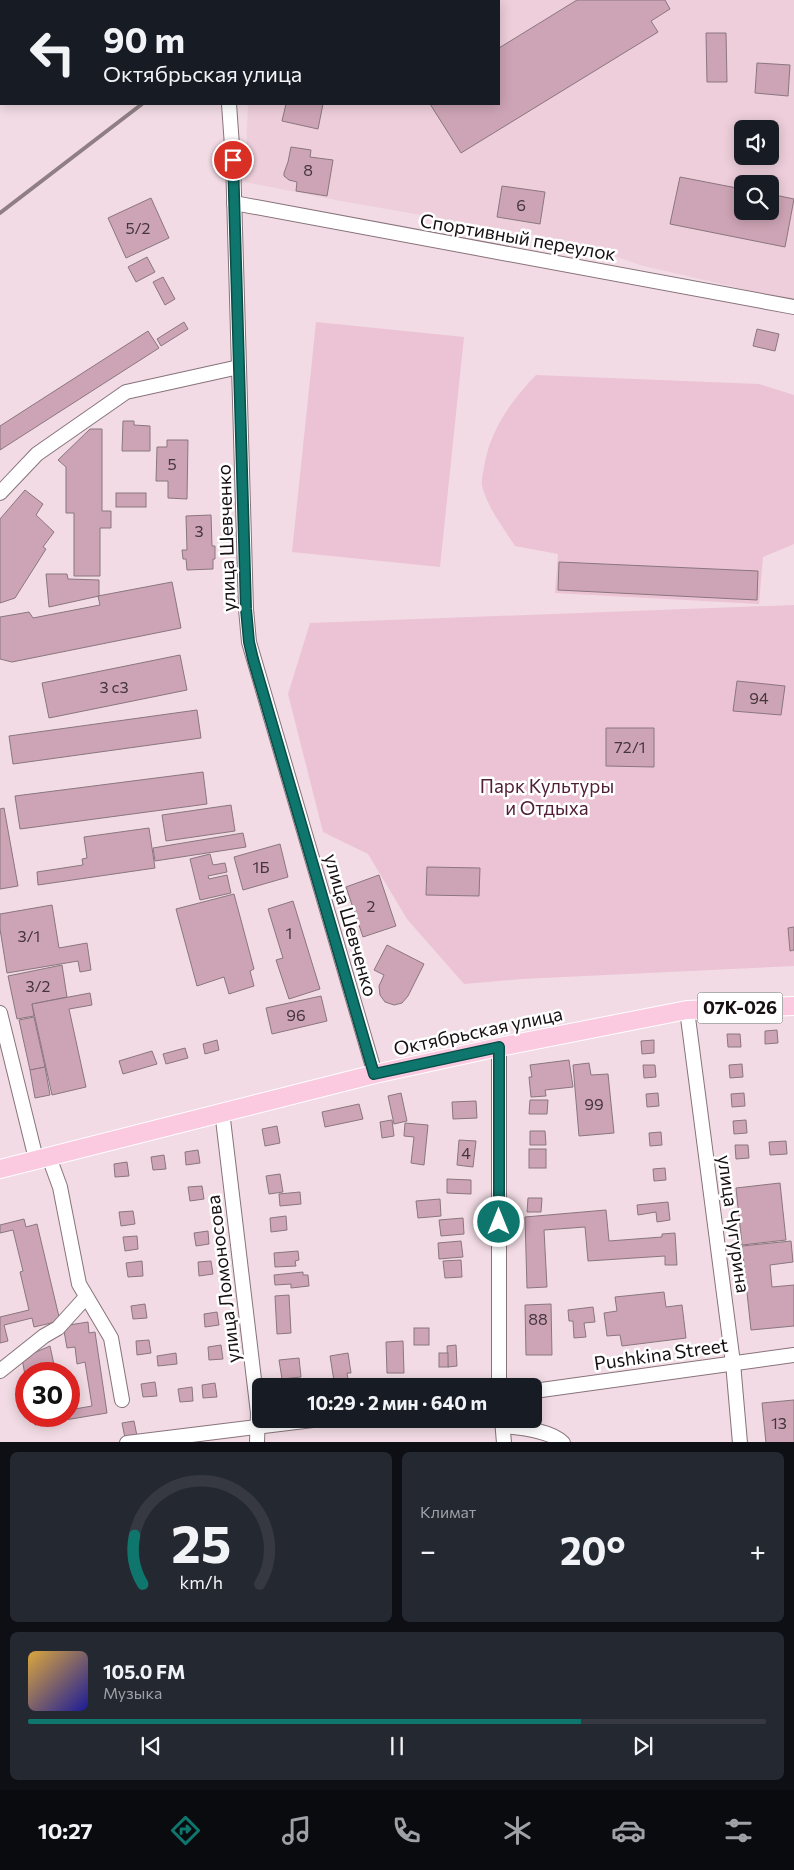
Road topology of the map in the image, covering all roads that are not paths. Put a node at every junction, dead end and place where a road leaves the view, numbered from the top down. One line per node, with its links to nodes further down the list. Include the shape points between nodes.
1 (229, 105): 2 (street, улица Шевченко)
2 (234, 203): 3 (street, Спортивный переулок); 4 (street, улица Шевченко)
3 (794, 307)
4 (239, 367): 5 (street, via 126,392 37,454); 10 (street, улица Шевченко, via 249,642)
5 (0, 493)
6 (794, 1006): 7 (main road, Октябрьская улица / 07К-026)
7 (686, 1010): 9 (main road, Октябрьская улица / 07К-026); 16 (street, улица Чугурина)
8 (0, 1013): 12 (street)
9 (499, 1047): 10 (main road, Октябрьская улица / 07К-026); 19 (street)
10 (374, 1074): 11 (main road, Октябрьская улица / 07К-026)
11 (222, 1112): 12 (main road, Октябрьская улица / 07К-026); 18 (street, улица Ломоносова)
12 (42, 1158): 13 (main road, Октябрьская улица / 07К-026); 14 (street, via 60,1188 79,1284)
13 (0, 1169)
14 (86, 1297): 17 (street, via 58,1328); 21 (street, via 112,1338)
15 (794, 1355): 16 (street, Pushkina Street)
16 (733, 1363): 20 (street, Pushkina Street); 30 (street, улица Чугурина)
17 (0, 1371)
18 (254, 1378)
19 (499, 1378)
20 (542, 1390)
21 (122, 1400)
22 (252, 1428): 26 (street)
23 (257, 1428): 27 (street, улица Ломоносова)
24 (503, 1428): 28 (street)
25 (525, 1428): 29 (street)
26 (127, 1442)
27 (257, 1442)
28 (504, 1442)
29 (563, 1442)
30 (740, 1442)

